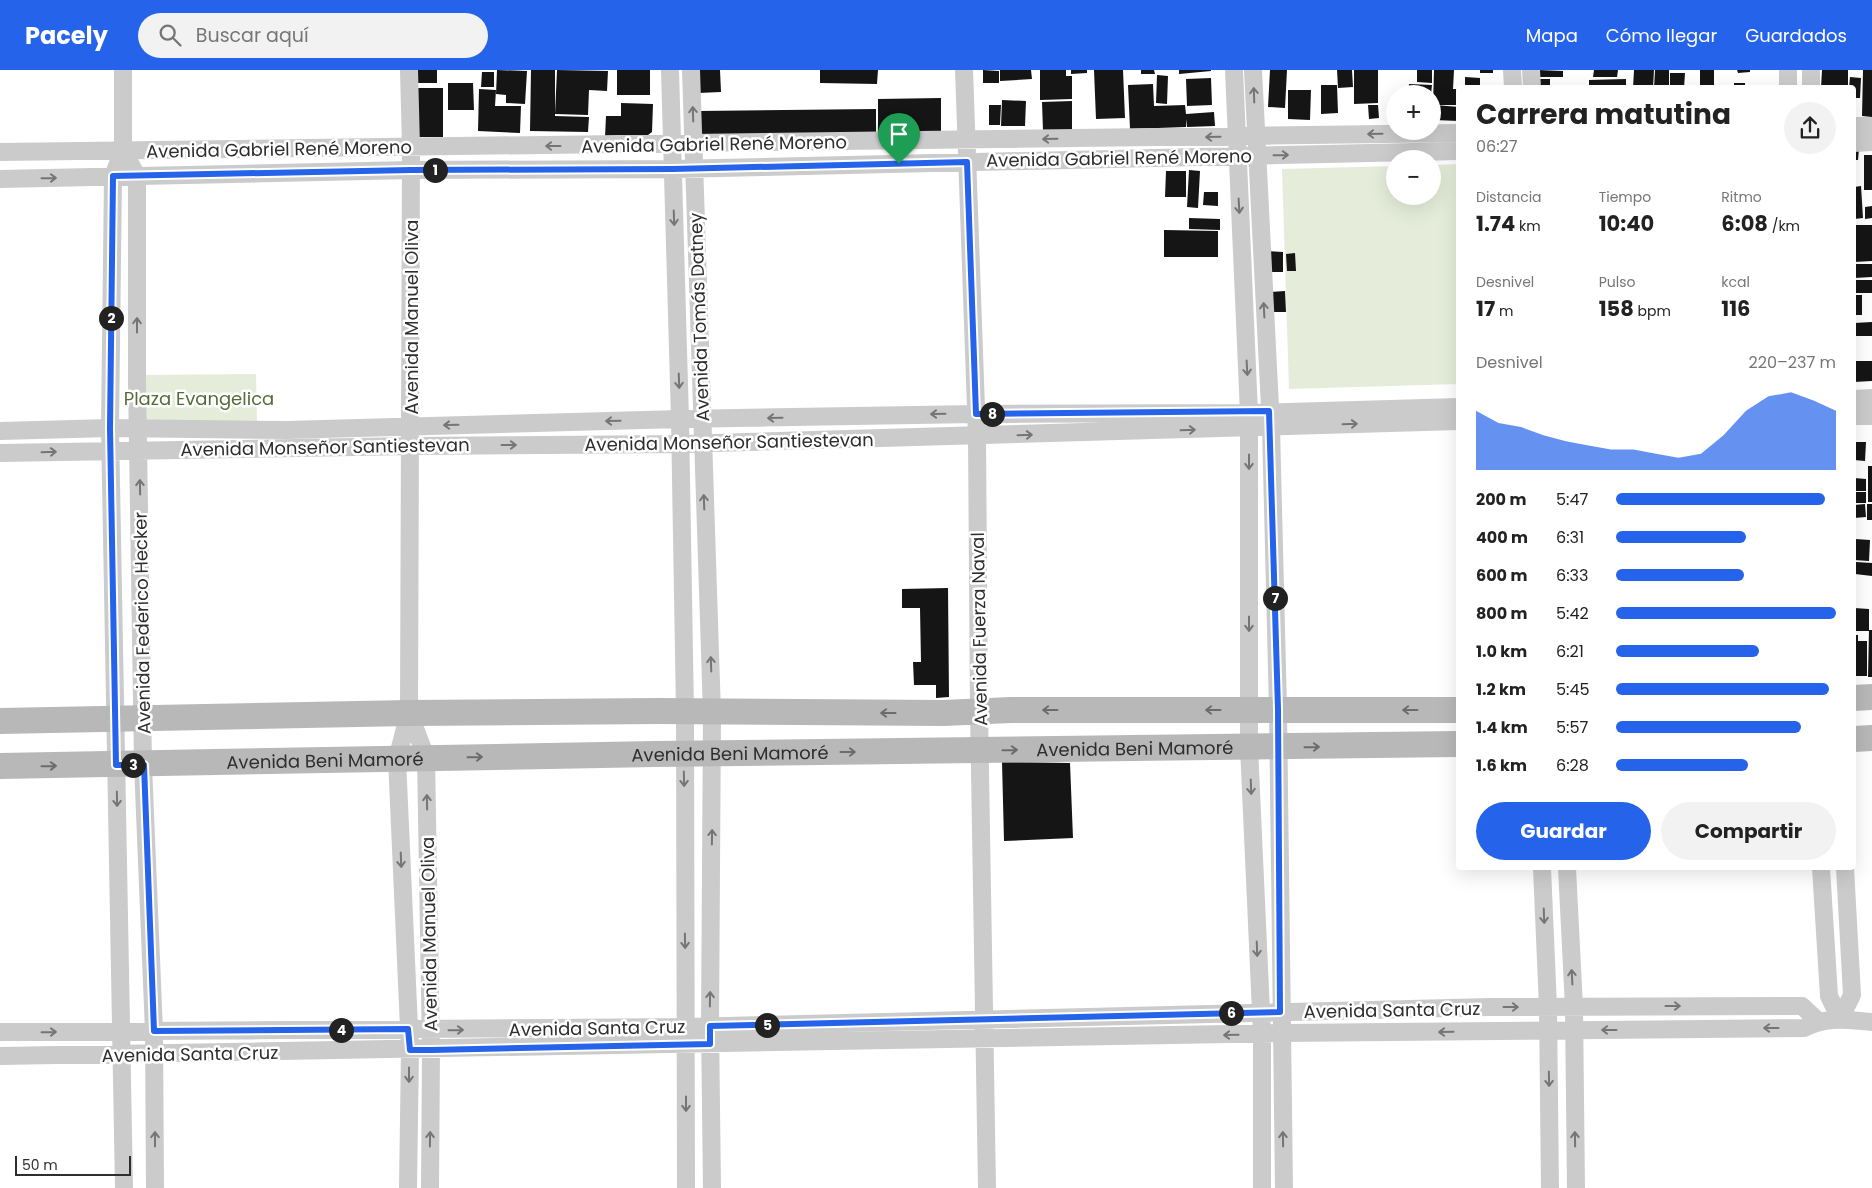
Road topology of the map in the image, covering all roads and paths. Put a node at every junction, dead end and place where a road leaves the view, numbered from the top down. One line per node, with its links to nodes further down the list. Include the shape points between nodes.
1 (124, 70): 27 (street, Avenida Federico Hecker)
2 (409, 70): 24 (street, Avenida Manuel Oliva)
3 (670, 70): 25 (street)
4 (691, 70): 26 (street, Avenida Tomás Datney, one-way to 4)
5 (964, 70): 21 (street, Avenida Fuerza Naval)
6 (1234, 70): 19 (street)
7 (1253, 70): 20 (street, one-way to 7)
8 (1512, 70): 12 (street)
9 (1531, 70): 13 (street)
10 (1788, 70): 14 (street)
11 (1811, 70): 15 (street)
12 (1513, 85)
13 (1532, 85)
14 (1788, 85)
15 (1811, 85)
16 (1856, 126): 17 (street)
17 (1872, 126)
18 (1456, 133): 20 (street, Avenida Gabriel René Moreno, one-way to 20)
19 (1236, 136): 20 (street, Avenida Gabriel René Moreno); 21 (street, Avenida Gabriel René Moreno, one-way to 21); 31 (street)
20 (1256, 136): 30 (street)
21 (966, 141): 26 (street, Avenida Gabriel René Moreno); 32 (street, Avenida Fuerza Naval)
22 (1856, 142): 23 (street)
23 (1872, 142)
24 (411, 146): 25 (street, Avenida Gabriel René Moreno, one-way to 24); 27 (street, Avenida Gabriel René Moreno); 35 (street, Avenida Manuel Oliva)
25 (672, 146): 26 (street, Avenida Gabriel René Moreno); 33 (street, Avenida Tomás Datney)
26 (694, 146): 34 (street, Avenida Tomás Datney)
27 (123, 151): 29 (street, Avenida Gabriel René Moreno); 36 (street, Avenida Federico Hecker); 37 (street, Avenida Federico Hecker)
28 (1456, 151): 30 (street, Avenida Gabriel René Moreno, one-way to 28)
29 (0, 152)
30 (1256, 155): 31 (street, Avenida Gabriel René Moreno); 47 (street, one-way to 30)
31 (1237, 156): 32 (street, Avenida Gabriel René Moreno); 48 (street, one-way to 48)
32 (967, 162): 34 (street, Avenida Gabriel René Moreno); 42 (street, Avenida Fuerza Naval)
33 (673, 169): 34 (street, Avenida Gabriel René Moreno); 35 (street, Avenida Gabriel René Moreno); 45 (street, Avenida Tomás Datney, one-way to 45)
34 (694, 169): 46 (street, Avenida Tomás Datney)
35 (411, 170): 37 (street, Avenida Gabriel René Moreno); 50 (street, Avenida Manuel Oliva)
36 (113, 176): 37 (street, Avenida Gabriel René Moreno); 38 (street, Avenida Gabriel René Moreno, one-way to 36); 51 (street, Avenida Federico Hecker)
37 (137, 176): 52 (street, Avenida Federico Hecker, one-way to 37)
38 (0, 179)
39 (1872, 398): 40 (street)
40 (1856, 399)
41 (1456, 407): 47 (street, Avenida Monseñor Santiestevan)
42 (976, 414): 46 (street, Avenida Monseñor Santiestevan, one-way to 46); 48 (street, Avenida Monseñor Santiestevan); 54 (street, Avenida Fuerza Naval)
43 (1856, 416): 44 (street)
44 (1872, 416)
45 (680, 419): 46 (street, Avenida Monseñor Santiestevan); 50 (street, Avenida Monseñor Santiestevan, one-way to 50); 56 (street, Avenida Tomás Datney)
46 (702, 419): 55 (street, Avenida Tomás Datney)
47 (1270, 419): 48 (street, Avenida Monseñor Santiestevan); 49 (street, Avenida Monseñor Santiestevan, one-way to 49); 63 (street)
48 (1249, 420): 54 (street, Avenida Monseñor Santiestevan, one-way to 48); 64 (street, one-way to 64)
49 (1456, 421)
50 (411, 426): 52 (street, Avenida Monseñor Santiestevan, via 286,430); 57 (street, Avenida Manuel Oliva)
51 (110, 428): 52 (street, Avenida Monseñor Santiestevan); 53 (street, Avenida Monseñor Santiestevan); 59 (street, Avenida Federico Hecker)
52 (138, 429): 58 (street, Avenida Federico Hecker)
53 (0, 431)
54 (977, 436): 55 (street, Avenida Monseñor Santiestevan); 66 (street, Avenida Fuerza Naval)
55 (702, 443): 56 (street, Avenida Monseñor Santiestevan); 69 (street, Avenida Tomás Datney, one-way to 55)
56 (681, 444): 57 (street, Avenida Monseñor Santiestevan, one-way to 56); 67 (street, Avenida Tomás Datney)
57 (411, 446): 58 (street, Avenida Monseñor Santiestevan); 68 (street, Avenida Manuel Oliva)
58 (139, 449): 59 (street, Avenida Monseñor Santiestevan); 71 (street, Avenida Federico Hecker, one-way to 58)
59 (111, 450): 60 (street, Avenida Monseñor Santiestevan, one-way to 59); 70 (street, Avenida Federico Hecker)
60 (0, 453)
61 (1872, 697): 62 (street)
62 (1856, 698)
63 (1278, 709): 64 (street, Avenida Beni Mamoré); 65 (street, Avenida Beni Mamoré, one-way to 63); 76 (street)
64 (1249, 710): 66 (street, Avenida Beni Mamoré, one-way to 66); 77 (street)
65 (1456, 710)
66 (979, 711): 69 (street, Avenida Beni Mamoré, one-way to 69); 78 (street, Avenida Fuerza Naval)
67 (685, 712): 68 (street, Avenida Beni Mamoré); 69 (street, Avenida Beni Mamoré); 79 (street, Avenida Tomás Datney)
68 (410, 713): 71 (street, Avenida Beni Mamoré); 81 (street, Avenida Manuel Oliva); 82 (street, Avenida Manuel Oliva)
69 (712, 713): 80 (street, Avenida Tomás Datney)
70 (114, 719): 71 (street, Avenida Beni Mamoré); 72 (street, Avenida Beni Mamoré); 83 (street, Avenida Federico Hecker)
71 (143, 719): 84 (street, Avenida Federico Hecker)
72 (0, 720)
73 (1872, 738): 74 (street)
74 (1856, 739)
75 (1456, 744): 76 (street, Avenida Beni Mamoré, one-way to 75)
76 (1279, 745): 77 (street, Avenida Beni Mamoré); 92 (street)
77 (1249, 747): 78 (street, Avenida Beni Mamoré, one-way to 77); 93 (street, one-way to 93)
78 (981, 750): 80 (street, Avenida Beni Mamoré, one-way to 78); 94 (street, Avenida Fuerza Naval)
79 (684, 754): 80 (street, Avenida Beni Mamoré); 82 (street, Avenida Beni Mamoré, one-way to 79); 99 (street, Avenida Tomás Datney, one-way to 99)
80 (713, 754): 98 (street, Avenida Tomás Datney, one-way to 80)
81 (397, 758): 82 (street, Avenida Beni Mamoré); 84 (street, Avenida Beni Mamoré); 100 (street, Avenida Manuel Oliva, one-way to 100)
82 (426, 758): 101 (street, Avenida Manuel Oliva, one-way to 82)
83 (116, 765): 84 (street, Avenida Beni Mamoré); 85 (street, Avenida Beni Mamoré, one-way to 83); 103 (street, Avenida Federico Hecker, one-way to 103)
84 (144, 765): 104 (street, Avenida Federico Hecker)
85 (0, 766)
86 (1542, 870): 90 (street, one-way to 90)
87 (1567, 870): 91 (street, one-way to 87)
88 (1821, 870): 95 (street, via 1829,996)
89 (1844, 870): 95 (street, via 1852,994)
90 (1548, 1007): 91 (street, Avenida Santa Cruz); 92 (street, Avenida Santa Cruz, one-way to 90); 105 (street)
91 (1574, 1007): 96 (street, Avenida Santa Cruz, one-way to 96, via 1802,1006); 102 (street)
92 (1280, 1012): 93 (street, Avenida Santa Cruz); 107 (street)
93 (1260, 1013): 94 (street, Avenida Santa Cruz); 108 (street)
94 (984, 1018): 98 (street, Avenida Santa Cruz); 109 (street, Avenida Fuerza Naval)
95 (1840, 1019): 96 (street, Avenida Santa Cruz); 97 (street, Avenida Santa Cruz)
96 (1818, 1021): 102 (street, Avenida Santa Cruz, one-way to 102, via 1804,1028)
97 (1872, 1022)
98 (710, 1026): 99 (street, Avenida Santa Cruz); 110 (street, Avenida Tomás Datney)
99 (686, 1027): 101 (street, Avenida Santa Cruz, one-way to 99); 111 (street, Avenida Tomás Datney)
100 (408, 1029): 101 (street, Avenida Santa Cruz); 104 (street, Avenida Santa Cruz); 112 (street, Avenida Manuel Oliva)
101 (430, 1030): 113 (street, Avenida Manuel Oliva)
102 (1574, 1030): 105 (street, Avenida Santa Cruz); 127 (street, one-way to 102)
103 (121, 1031): 104 (street, Avenida Santa Cruz); 106 (street, Avenida Santa Cruz, one-way to 103); 115 (street, Avenida Federico Hecker)
104 (154, 1031): 114 (street, Avenida Federico Hecker)
105 (1548, 1031): 107 (street, Avenida Santa Cruz, one-way to 107); 126 (street, one-way to 126)
106 (0, 1032)
107 (1282, 1033): 108 (street, Avenida Santa Cruz); 125 (street, one-way to 107)
108 (1262, 1034): 109 (street, Avenida Santa Cruz, one-way to 109); 124 (street)
109 (986, 1040): 110 (street, Avenida Santa Cruz); 123 (street, Avenida Fuerza Naval)
110 (710, 1044): 111 (street, Avenida Santa Cruz); 122 (street, Avenida Tomás Datney)
111 (686, 1045): 113 (street, Avenida Santa Cruz); 121 (street, Avenida Tomás Datney, one-way to 121)
112 (410, 1050): 113 (street, Avenida Santa Cruz); 114 (street, Avenida Santa Cruz); 119 (street, Avenida Manuel Oliva, one-way to 119)
113 (431, 1050): 120 (street, Avenida Manuel Oliva, one-way to 113)
114 (154, 1054): 115 (street, Avenida Santa Cruz); 118 (street, Avenida Federico Hecker, one-way to 114)
115 (122, 1055): 116 (street, Avenida Santa Cruz); 117 (street, Avenida Federico Hecker)
116 (0, 1056)
117 (124, 1188)
118 (155, 1188)
119 (408, 1188)
120 (430, 1188)
121 (686, 1188)
122 (712, 1188)
123 (987, 1188)
124 (1262, 1188)
125 (1284, 1188)
126 (1550, 1188)
127 (1576, 1188)

